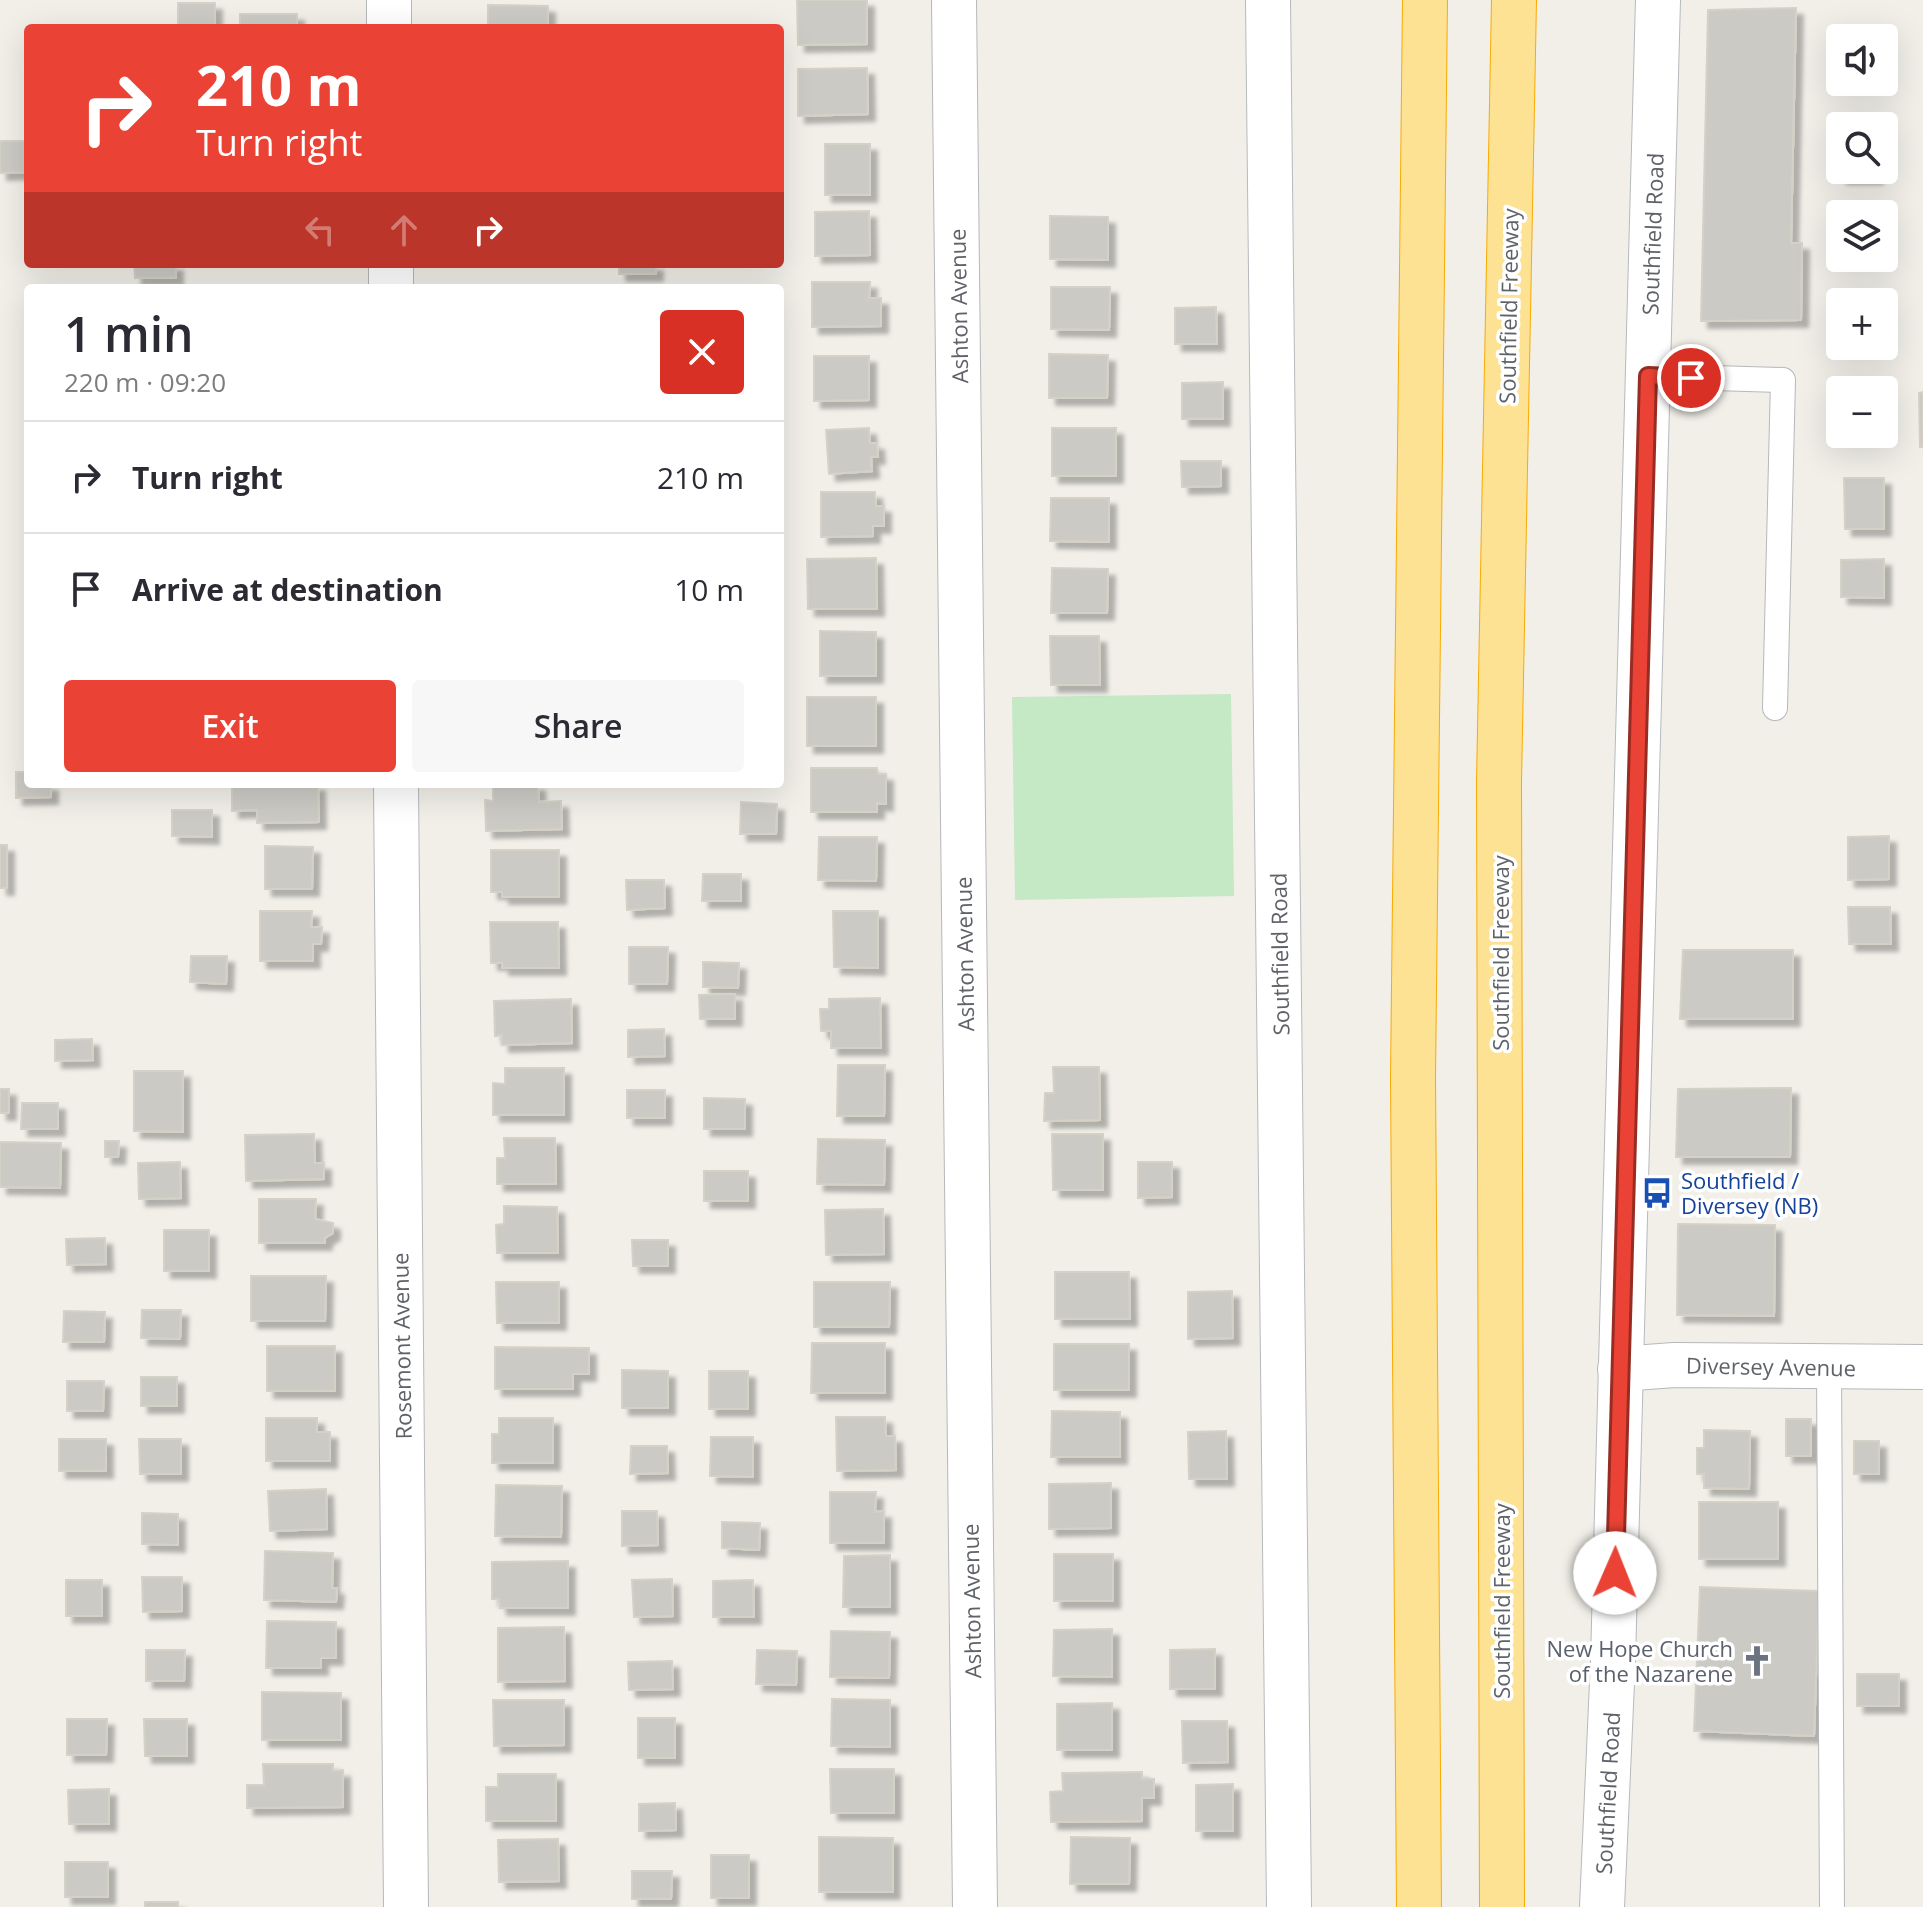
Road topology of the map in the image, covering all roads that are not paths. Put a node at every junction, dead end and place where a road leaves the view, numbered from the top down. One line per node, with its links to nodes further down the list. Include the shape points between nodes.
1 (389, 0): 7 (main road)
2 (954, 0): 15 (main road, Ashton Avenue)
3 (1268, 0): 16 (main road, Southfield Road)
4 (1425, 0): 17 (highway, via 1413,1078)
5 (1514, 0): 18 (highway, Southfield Freeway, via 1499,782)
6 (1658, 0): 8 (main road, Southfield Road)
7 (389, 24)
8 (1648, 376): 9 (lane, via 1783,380); 13 (main road, Southfield Road)
9 (1775, 708)
10 (396, 788): 14 (main road, Rosemont Avenue)
11 (1829, 1367): 12 (main road, Diversey Avenue); 13 (main road, Diversey Avenue); 20 (lane)
12 (1923, 1367)
13 (1620, 1369): 19 (main road, Southfield Road)
14 (406, 1907)
15 (975, 1907)
16 (1289, 1907)
17 (1419, 1907)
18 (1502, 1907)
19 (1602, 1907)
20 (1832, 1907)

